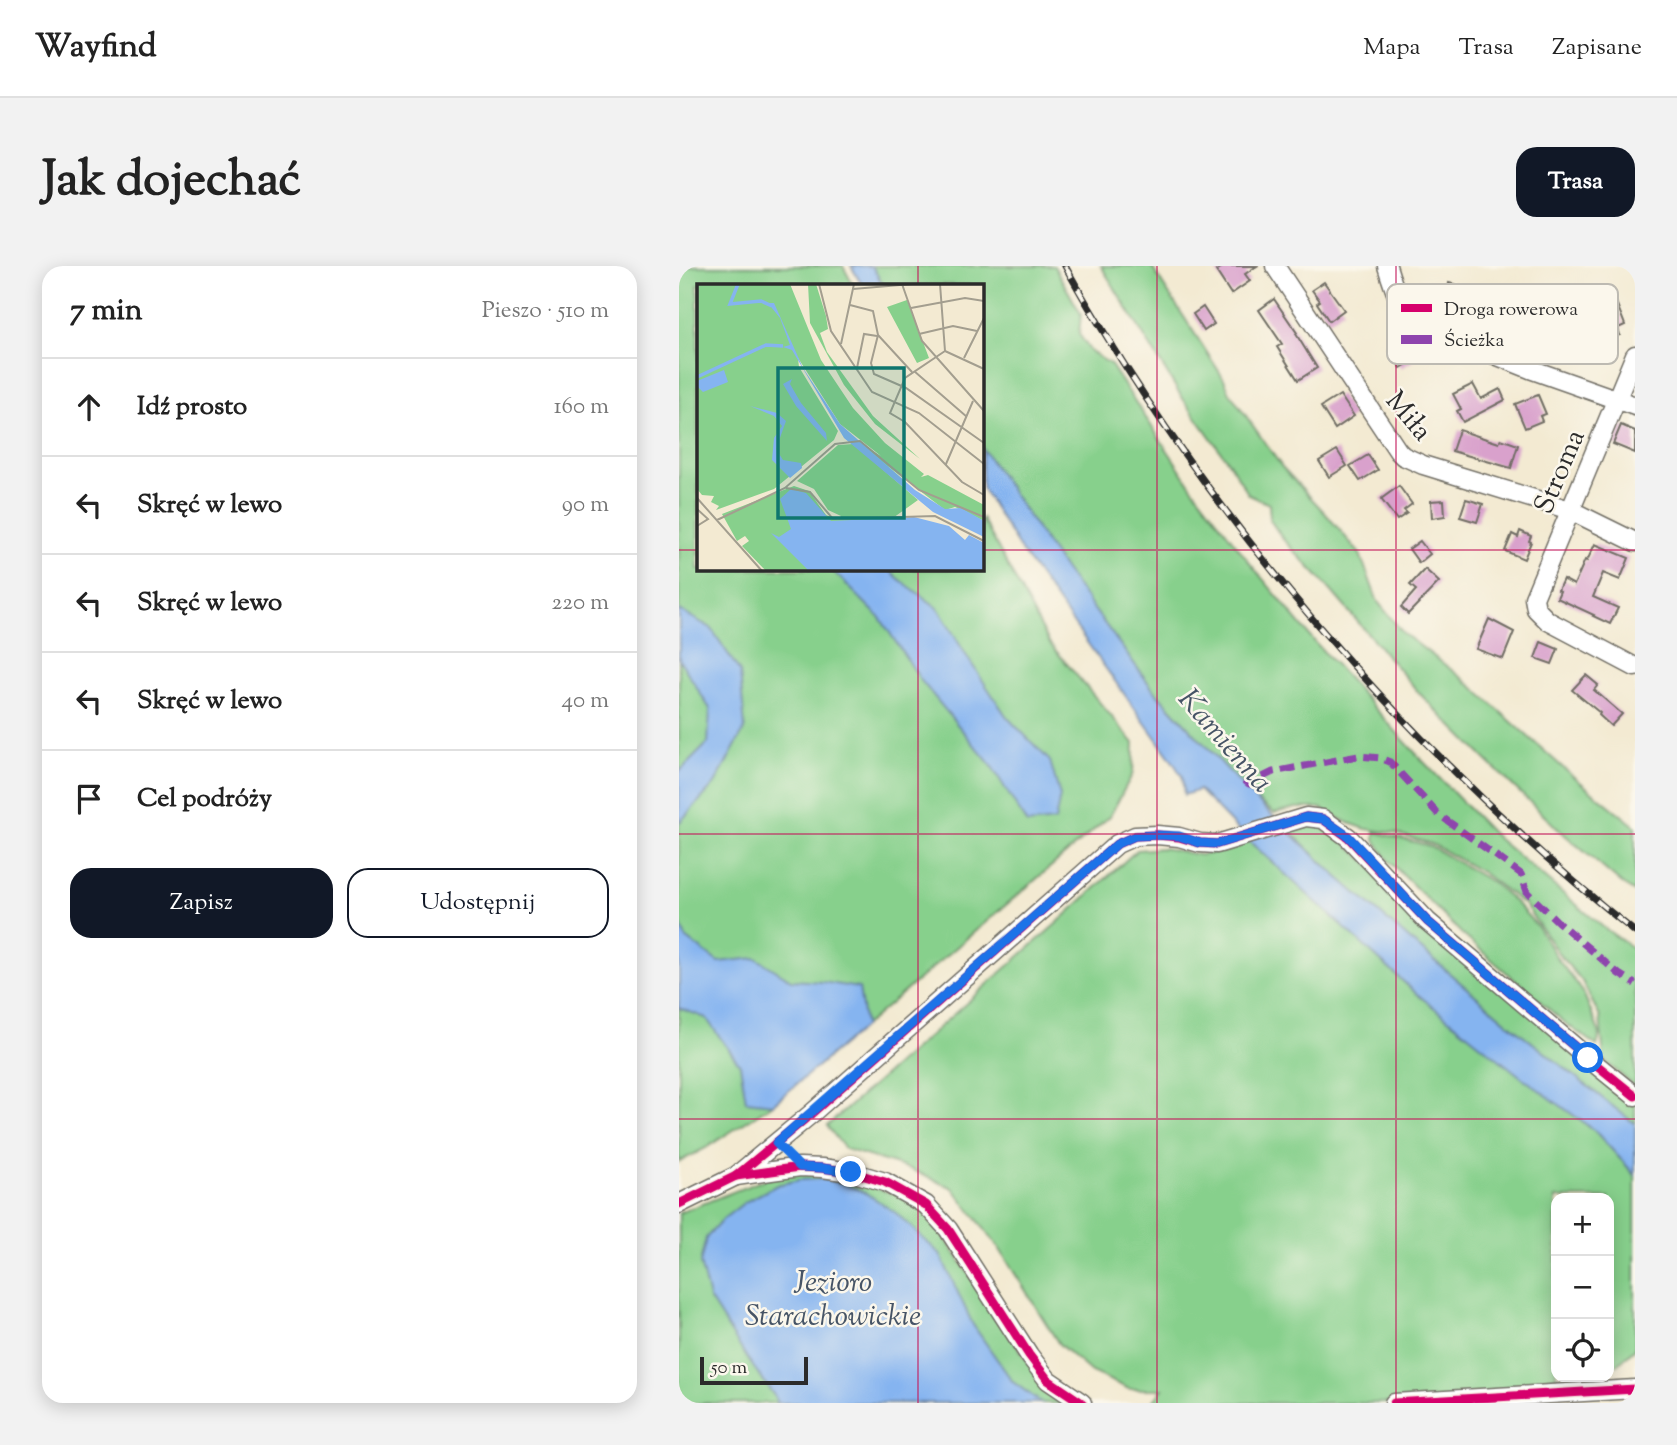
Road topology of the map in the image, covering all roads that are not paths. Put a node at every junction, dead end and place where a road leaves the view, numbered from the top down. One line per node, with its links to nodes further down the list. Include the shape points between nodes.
1 (1387, 266): 3 (street)
2 (1279, 268): 8 (street, Miła, via 1403,456)
3 (1394, 284)
4 (1635, 355): 6 (street, Stroma)
5 (1518, 364): 6 (street)
6 (1617, 398): 7 (street); 8 (street, Stroma)
7 (1635, 406)
8 (1570, 510): 9 (street, Miła); 10 (street, Stroma, via 1534,593 1536,609 1548,621)
9 (1635, 542)
10 (1635, 667)
11 (1635, 1096): 12 (street, via 1427,921 1348,836 1323,819 1306,817 1217,844 1157,835 1135,836 1117,844)
12 (776, 1143): 13 (street); 14 (street)
13 (800, 1167): 14 (street); 17 (street, via 851,1172 885,1182 926,1205 948,1229 1048,1380)
14 (736, 1176): 15 (street)
15 (679, 1203)
16 (1635, 1389): 18 (street)
17 (1082, 1403)
18 (1394, 1403)

